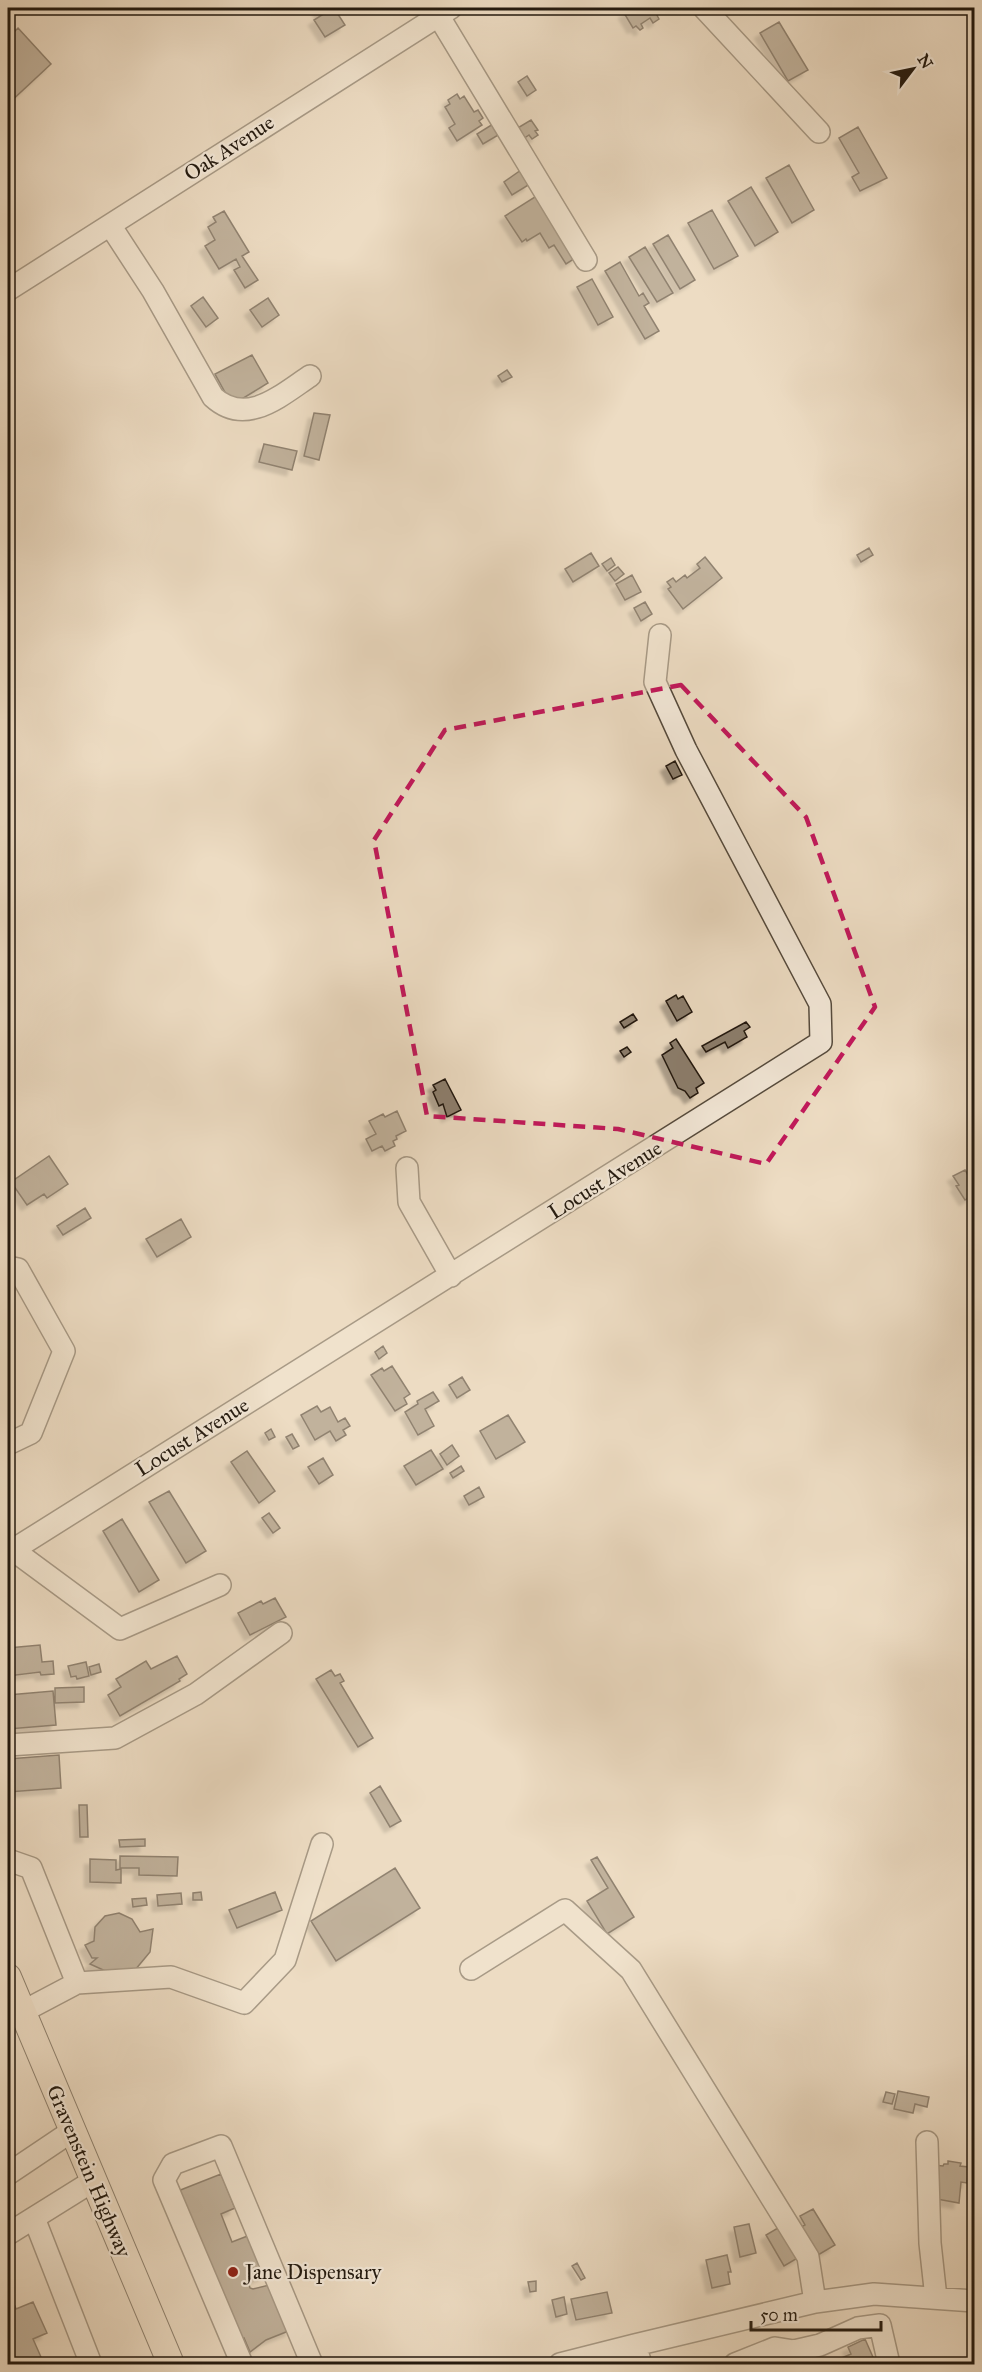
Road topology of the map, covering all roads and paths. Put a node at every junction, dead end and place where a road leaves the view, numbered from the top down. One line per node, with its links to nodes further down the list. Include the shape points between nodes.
1 (704, 8): 3 (street)
2 (445, 11): 4 (street, Oak Avenue); 5 (street)
3 (819, 132)
4 (110, 225): 6 (street, Oak Avenue); 7 (street, via 213,397 223,406 241,411 262,406)
5 (586, 260)
6 (8, 290)
7 (310, 376)
8 (660, 635): 11 (street, Locust Avenue, via 655,682 686,750 820,1004 821,1042)
9 (407, 1168): 11 (street, via 409,1202)
10 (8, 1267): 12 (street, via 18,1269 64,1352 32,1433)
11 (450, 1276): 13 (street, Locust Avenue)
12 (8, 1444)
13 (10, 1551): 14 (street, via 120,1629)
14 (220, 1585)
15 (281, 1633): 16 (street, via 196,1694 115,1738)
16 (8, 1744)
17 (322, 1844): 21 (street, via 285,1959 244,2003 171,1977)
18 (8, 1860): 21 (street, via 31,1868)
19 (471, 1969): 31 (street, via 565,1910 631,1970 808,2257)
20 (8, 1977): 22 (main road, Gravenstein Highway)
21 (77, 1983): 22 (street)
22 (22, 2012): 23 (main road, Gravenstein Highway)
23 (72, 2131): 25 (street); 26 (main road, Gravenstein Highway)
24 (927, 2142): 29 (street)
25 (8, 2174)
26 (93, 2181): 27 (street); 34 (main road, Gravenstein Highway)
27 (34, 2218): 28 (street); 33 (street)
28 (8, 2234)
29 (936, 2298): 30 (street); 31 (street, via 874,2294)
30 (975, 2301)
31 (815, 2302): 32 (street)
32 (638, 2354): 37 (street)
33 (91, 2364)
34 (171, 2364)
35 (242, 2364): 36 (street, via 164,2180 173,2164 220,2146)
36 (312, 2364)
37 (561, 2364)
38 (735, 2364): 39 (street, via 775,2348 794,2351 820,2345 858,2328 880,2325)
39 (889, 2364)

